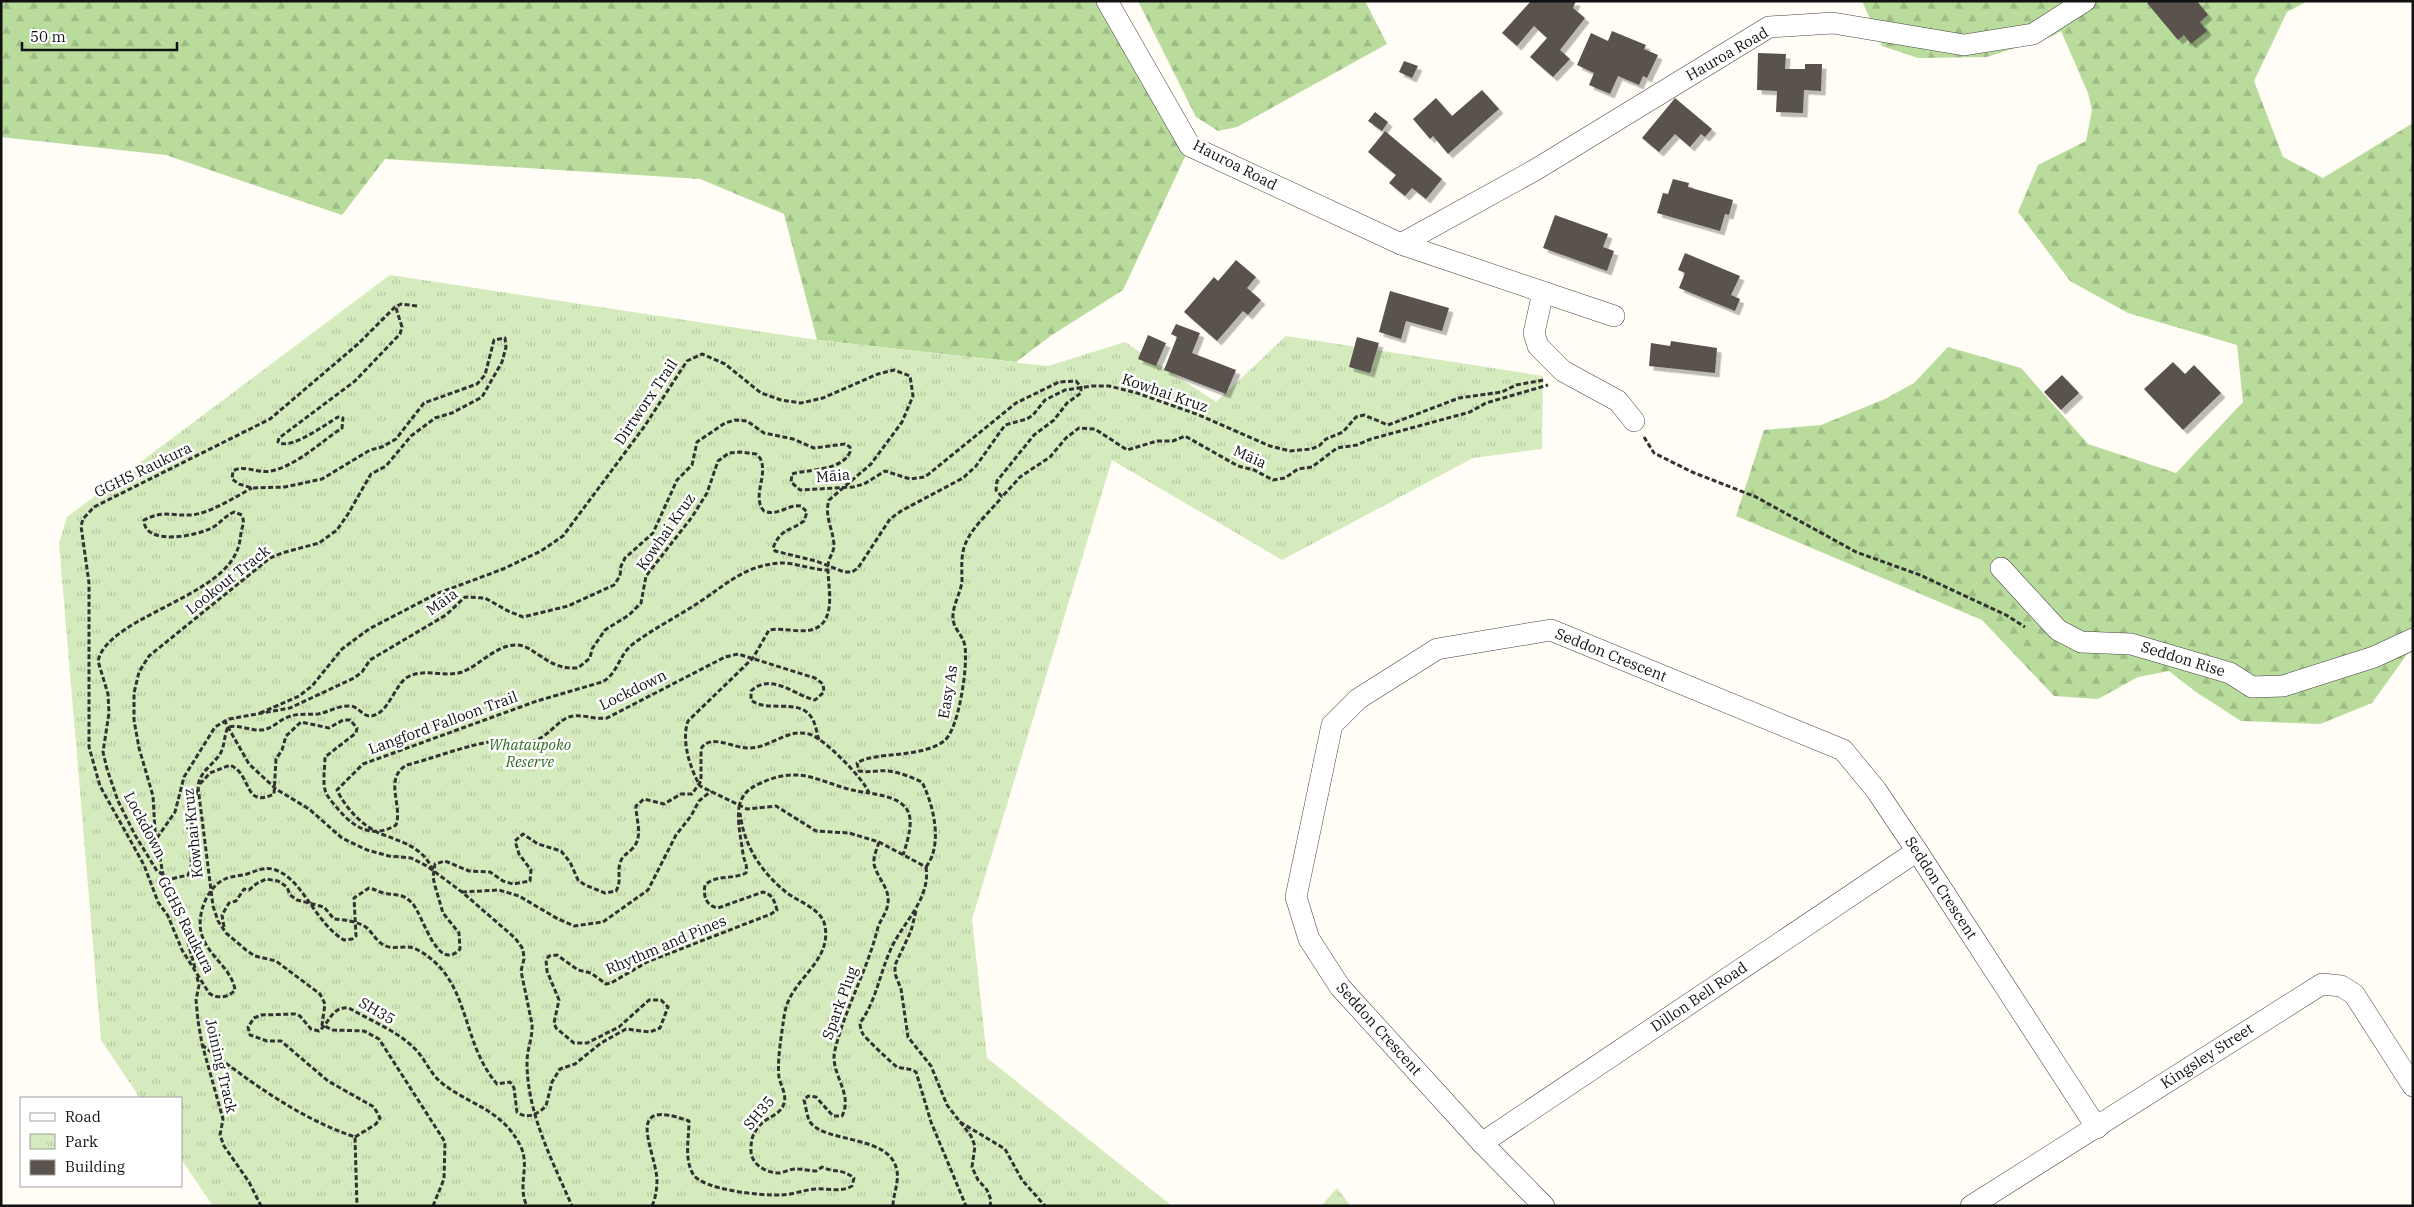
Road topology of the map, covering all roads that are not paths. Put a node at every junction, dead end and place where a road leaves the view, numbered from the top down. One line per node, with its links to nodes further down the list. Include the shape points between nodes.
1 (1107, 1): 3 (street, Hauroa Road, via 1190,146)
2 (2085, 1): 3 (street, Hauroa Road, via 2033,34 1964,45 1833,22 1770,27 1535,170)
3 (1400, 244): 4 (street, Hauroa Road)
4 (1544, 292): 5 (street, Hauroa Road); 6 (street, via 1534,333 1538,346 1555,365 1618,401)
5 (1614, 316)
6 (1634, 421)
7 (2001, 568): 8 (street, Seddon Rise, via 2058,630 2081,642 2131,644 2230,673 2252,687 2283,686 2374,657)
8 (2413, 639)
9 (1917, 851): 11 (street, Seddon Crescent); 12 (street, Dillon Bell Road); 12 (street, Seddon Crescent, via 1876,790 1843,750 1551,630 1437,648 1395,674 1358,699 1332,725 1296,897 1308,939 1340,987)
10 (2413, 1086): 11 (street, Kingsley Street, via 2354,994 2341,986 2322,984)
11 (2097, 1128): 14 (street, Kingsley Street)
12 (1482, 1143): 13 (street, Seddon Crescent)
13 (1544, 1206)
14 (1971, 1206)

